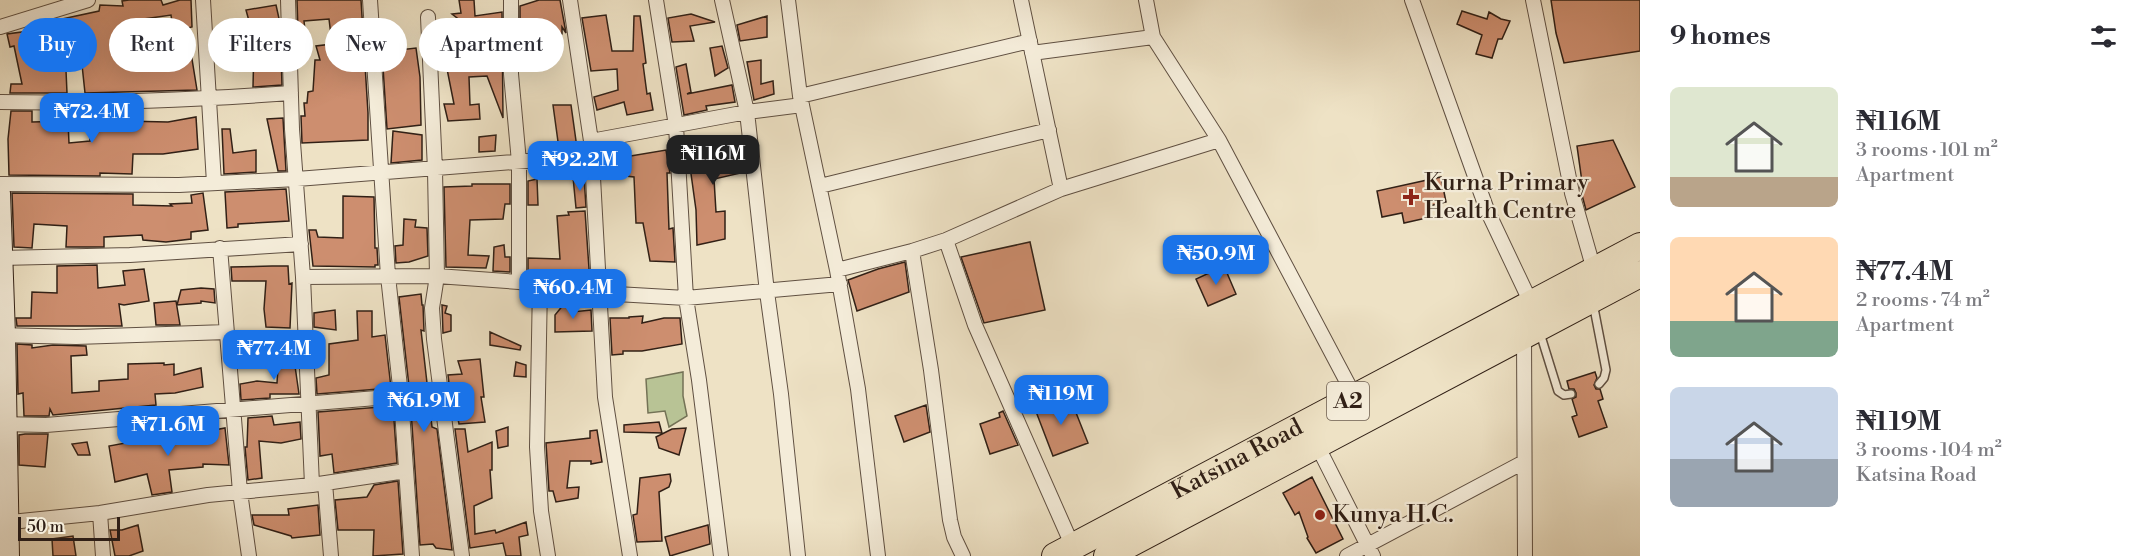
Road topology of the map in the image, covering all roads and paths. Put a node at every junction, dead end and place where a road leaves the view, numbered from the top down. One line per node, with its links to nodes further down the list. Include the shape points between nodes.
1 (88, 0): 14 (street)
2 (203, 0): 20 (street)
3 (288, 0): 19 (street)
4 (370, 0): 31 (street)
5 (511, 0): 29 (street, via 511,74)
6 (570, 0): 27 (street)
7 (656, 0): 24 (street)
8 (722, 0): 23 (street)
9 (789, 0): 21 (street)
10 (1021, 0): 18 (street)
11 (1146, 0): 17 (street)
12 (1412, 0): 56 (street)
13 (1533, 0): 44 (street, via 1572,193)
14 (50, 6): 16 (street)
15 (428, 17): 30 (street)
16 (0, 27)
17 (1153, 37): 18 (street); 26 (street)
18 (1031, 47): 21 (street); 25 (street)
19 (291, 93): 20 (street); 32 (street)
20 (208, 99): 22 (street, via 74,104); 33 (street)
21 (801, 100): 23 (street); 35 (street)
22 (0, 102)
23 (747, 112): 24 (street); 52 (street)
24 (676, 126): 27 (street); 54 (street)
25 (1049, 130): 35 (street); 36 (street)
26 (1219, 140): 36 (street); 62 (street)
27 (591, 141): 28 (street)
28 (591, 156): 29 (street); 53 (street)
29 (519, 162): 30 (street); 50 (street)
30 (435, 170): 31 (street); 47 (street)
31 (382, 174): 32 (street); 46 (street)
32 (297, 180): 33 (street); 39 (street)
33 (214, 183): 34 (street)
34 (0, 184)
35 (820, 186): 49 (street)
36 (1062, 189): 38 (street)
37 (0, 194): 43 (street)
38 (946, 240): 42 (street); 73 (street, via 975,325)
39 (301, 244): 41 (street); 48 (street)
40 (1640, 246): 44 (highway, Katsina Road / A2)
41 (220, 248): 43 (street); 57 (street)
42 (912, 251): 49 (street); 86 (street, via 950,520)
43 (2, 258): 58 (street)
44 (1594, 270): 56 (highway, Katsina Road / A2)
45 (1640, 274): 55 (highway, Katsina Road / A2)
46 (388, 276): 47 (street); 48 (street); 61 (street)
47 (437, 276): 50 (street); 80 (street, via 432,308 434,339)
48 (303, 277): 63 (street)
49 (838, 277): 52 (street); 85 (street, via 858,389)
50 (519, 282): 51 (street)
51 (540, 285): 53 (street); 81 (street, via 537,447)
52 (767, 292): 54 (street); 84 (street)
53 (599, 293): 54 (street); 82 (street, via 605,397)
54 (686, 298): 83 (street)
55 (1592, 299): 56 (highway, Katsina Road / A2); 59 (lane, via 1606,370)
56 (1531, 322): 60 (lane, via 1558,392); 62 (highway, Katsina Road / A2); 66 (highway, Katsina Road / A2); 67 (street)
57 (227, 332): 58 (street); 64 (street)
58 (3, 335): 65 (street)
59 (1599, 384)
60 (1571, 394)
61 (401, 396): 63 (street); 68 (street)
62 (1355, 397): 73 (highway, Katsina Road / A2)
63 (308, 404): 64 (street); 69 (street)
64 (233, 408): 65 (street, via 46,425); 70 (street)
65 (3, 424): 72 (street)
66 (1317, 445): 74 (street); 87 (highway, Katsina Road / A2)
67 (1524, 462): 74 (street); 89 (street)
68 (406, 471): 69 (street); 79 (street)
69 (319, 484): 70 (street); 78 (street)
70 (240, 492): 71 (street); 77 (street)
71 (100, 513): 72 (street); 76 (street)
72 (4, 523): 75 (street)
73 (1064, 551)
74 (1370, 551): 88 (street)
75 (9, 556)
76 (103, 556)
77 (249, 556)
78 (331, 556)
79 (412, 556)
80 (462, 556)
81 (548, 556)
82 (630, 556)
83 (721, 556)
84 (798, 556)
85 (879, 556)
86 (963, 556)
87 (1107, 556)
88 (1347, 556)
89 (1525, 556)

